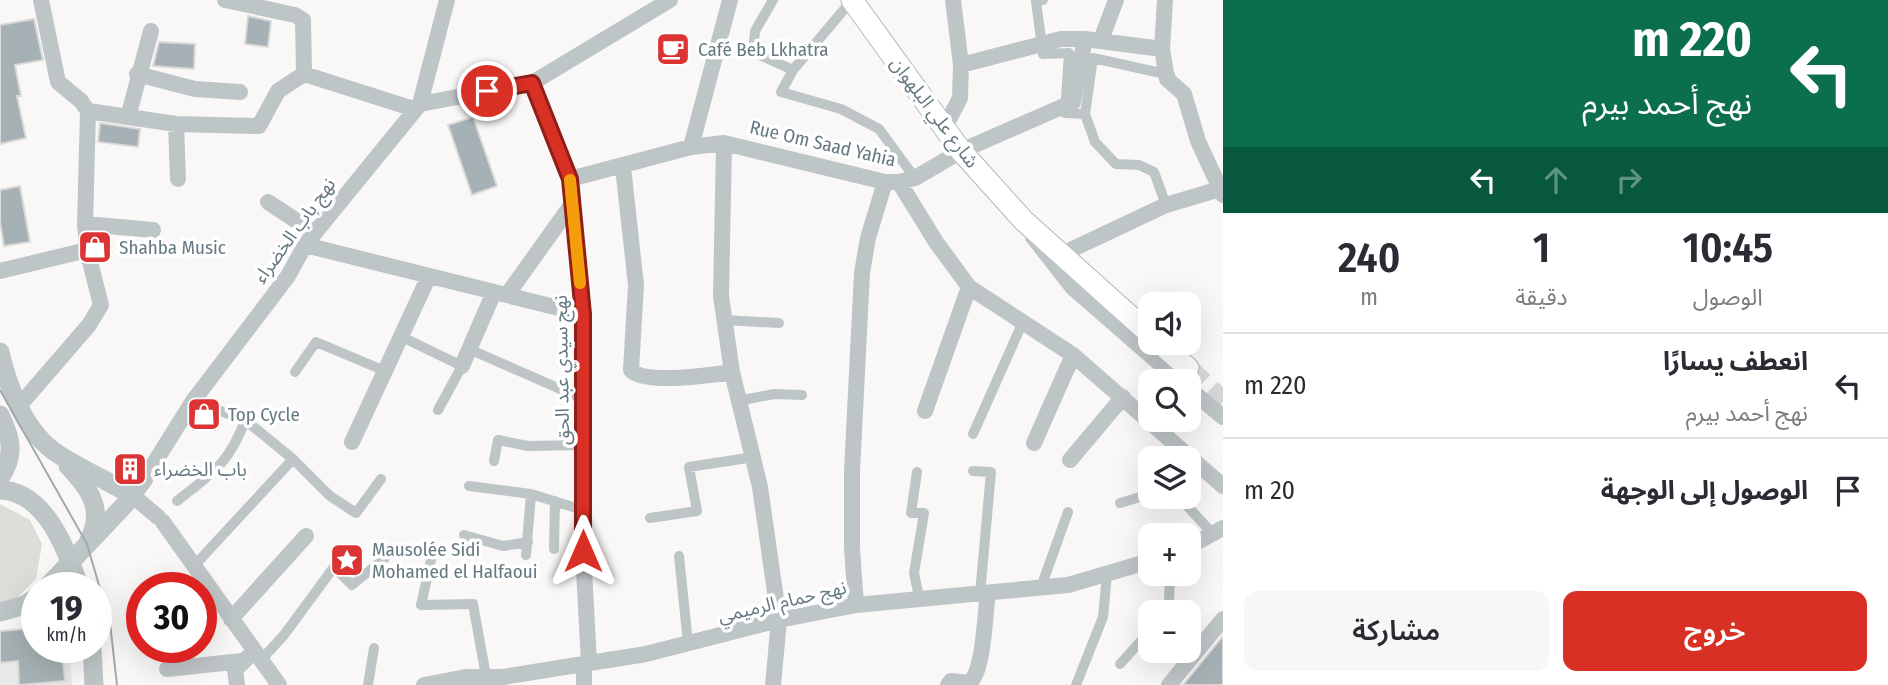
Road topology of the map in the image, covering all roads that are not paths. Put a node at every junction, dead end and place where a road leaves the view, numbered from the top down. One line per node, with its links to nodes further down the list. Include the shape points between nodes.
1 (41, 0): 26 (street, via 58,82)
2 (225, 0): 20 (street, via 303,20)
3 (447, 0): 24 (street, نهج باب الخضراء)
4 (670, 0): 22 (street)
5 (730, 0): 32 (street)
6 (773, 0): 18 (street, via 755,31 753,52)
7 (852, 0): 18 (street); 30 (main road, شارع علي البلهوان)
8 (953, 0): 17 (street)
9 (1043, 0): 15 (street, via 1036,1)
10 (1116, 0): 14 (street)
11 (1164, 0): 16 (street)
12 (1172, 0): 21 (street, via 1166,49 1170,75)
13 (151, 31): 19 (street)
14 (1093, 40): 15 (street); 16 (street); 25 (street, via 1076,94)
15 (1042, 44): 17 (street); 25 (street, via 1043,54 1069,52)
16 (1161, 49): 21 (street)
17 (961, 65): 30 (street, via 958,105)
18 (793, 69): 37 (street, via 781,92 841,109 879,129)
19 (138, 74): 23 (street, via 195,89); 28 (street)
20 (304, 74): 24 (street); 29 (street, via 278,91 259,126)
21 (1165, 74): 27 (street, via 1093,58); 38 (street, via 1169,83 1183,91 1198,141)
22 (532, 83): 24 (street); 36 (street, نهج سيدي عبد الحق)
23 (240, 92)
24 (417, 107): 45 (street, نهج باب الخضراء)
25 (1065, 107): 27 (street, via 1065,113); 33 (street, Rue Om Saad Yahia)
26 (88, 111): 28 (street); 43 (street)
27 (1085, 114): 41 (street, via 1095,142 1116,164 1139,165 1154,172)
28 (128, 117): 29 (street)
29 (176, 124): 35 (street)
30 (944, 127): 33 (main road, شارع علي البلهوان)
31 (724, 143): 32 (street, Rue Om Saad Yahia); 37 (street, Rue Om Saad Yahia); 53 (street)
32 (691, 146): 34 (street, Rue Om Saad Yahia)
33 (961, 151): 37 (street, Rue Om Saad Yahia); 42 (main road, شارع علي البلهوان)
34 (622, 167): 36 (street, Rue Om Saad Yahia); 65 (street, via 636,285 631,370 668,377)
35 (178, 179)
36 (570, 179): 40 (street, نهج سيدي عبد الحق)
37 (900, 180): 50 (street); 125 (street, via 862,273 852,471)
38 (1221, 192): 41 (street)
39 (268, 202): 45 (street)
40 (572, 204): 51 (street); 52 (street, نهج سيدي عبد الحق)
41 (1166, 205): 47 (street)
42 (1023, 220): 47 (main road, شارع علي البلهوان); 62 (street, شارع علي البلهوان, via 1073,288)
43 (85, 224): 44 (street); 46 (street)
44 (153, 230)
45 (310, 239): 49 (street); 70 (street, نهج باب الخضراء, via 288,276)
46 (87, 250): 48 (street); 72 (street, via 101,305 98,312)
47 (1060, 255): 55 (main road, شارع علي البلهوان)
48 (0, 271)
49 (429, 276): 51 (street); 57 (street)
50 (969, 287): 56 (street); 74 (street)
51 (500, 293): 52 (street); 58 (street)
52 (583, 314): 69 (street, نهج سيدي عبد الحق)
53 (724, 320): 54 (street); 65 (street)
54 (779, 323)
55 (1138, 323)
56 (1022, 324): 60 (street); 78 (street)
57 (400, 336): 61 (street); 63 (street)
58 (469, 349): 61 (street); 69 (street)
59 (0, 352): 72 (street)
60 (1073, 355): 68 (street); 80 (street)
61 (462, 366): 73 (street)
62 (1174, 369)
63 (384, 371): 64 (street, via 316,342); 79 (street)
64 (295, 372)
65 (732, 372): 71 (street)
66 (1201, 394): 76 (street, شارع علي البلهوان)
67 (802, 395): 71 (street, via 774,394)
68 (1123, 397): 85 (street); 93 (street)
69 (583, 399): 81 (street, نهج سيدي عبد الحق)
70 (193, 401): 77 (street); 91 (street, نهج باب الخضراء)
71 (738, 401): 83 (street)
72 (19, 406): 82 (street)
73 (439, 410)
74 (925, 411)
75 (0, 415): 89 (street, via 12,449)
76 (1223, 417)
77 (244, 421): 84 (street); 97 (street, via 234,449)
78 (973, 435)
79 (352, 442)
80 (1034, 443)
81 (583, 445): 86 (street, via 528,446 498,440); 101 (street, نهج سيدي عبد الحق)
82 (55, 453): 91 (street); 109 (street, via 93,498 97,520)
83 (754, 457): 103 (street, via 689,467 697,511); 131 (street)
84 (293, 459): 90 (street, via 330,496 356,513); 117 (street)
85 (1070, 460)
86 (494, 461)
87 (973, 471): 123 (street, via 991,472)
88 (917, 472): 124 (street, via 911,513 924,513 914,573)
89 (0, 478)
90 (381, 479)
91 (142, 483): 109 (street); 117 (street, via 161,520)
92 (469, 486): 95 (street)
93 (1223, 486)
94 (0, 490): 115 (street, via 16,491 41,510)
95 (531, 494): 98 (street); 108 (street)
96 (1138, 498): 99 (street)
97 (177, 501)
98 (555, 501): 101 (street); 111 (street)
99 (1120, 503)
100 (1193, 509): 104 (street)
101 (583, 510): 137 (street, نهج سيدي عبد الحق)
102 (1069, 512): 122 (street)
103 (650, 518)
104 (1218, 531): 107 (street)
105 (464, 535): 108 (street, via 503,546)
106 (306, 536): 129 (street)
107 (1201, 540)
108 (528, 542): 112 (street)
109 (87, 544): 115 (street)
110 (397, 548): 135 (street, via 352,585 334,567 284,635)
111 (554, 549)
112 (526, 555)
113 (679, 556): 132 (street)
114 (431, 560): 140 (street, via 421,605 473,604)
115 (70, 561): 118 (street); 119 (street)
116 (1138, 565): 121 (street, نهج حمام الرميمي)
117 (194, 566): 120 (street)
118 (60, 572)
119 (74, 572)
120 (197, 572)
121 (1107, 574): 122 (street, نهج حمام الرميمي); 150 (street, via 1103,617)
122 (1041, 587): 123 (street, نهج حمام الرميمي)
123 (984, 593): 124 (street, نهج حمام الرميمي); 149 (street, via 980,656 972,679)
124 (919, 597): 125 (street, نهج حمام الرميمي)
125 (856, 605): 131 (street, نهج حمام الرميمي)
126 (217, 606): 129 (street)
127 (21, 607): 128 (street)
128 (0, 612)
129 (231, 619): 135 (street)
130 (1223, 619): 141 (street)
131 (779, 620): 132 (street, نهج حمام الرميمي); 148 (street)
132 (688, 643): 137 (street, نهج حمام الرميمي)
133 (1138, 644): 138 (street)
134 (374, 648): 145 (street)
135 (253, 658): 139 (street); 143 (street, via 235,670); 144 (street)
136 (93, 663): 142 (street)
137 (586, 664): 140 (street, نهج حمام الرميمي); 147 (street, نهج سيدي عبد الحق)
138 (1120, 664)
139 (167, 669)
140 (486, 676): 146 (street, نهج حمام الرميمي)
141 (1174, 682)
142 (94, 685)
143 (237, 685)
144 (279, 685)
145 (368, 685)
146 (424, 685)
147 (584, 685)
148 (774, 685)
149 (947, 685)
150 (1076, 685)

